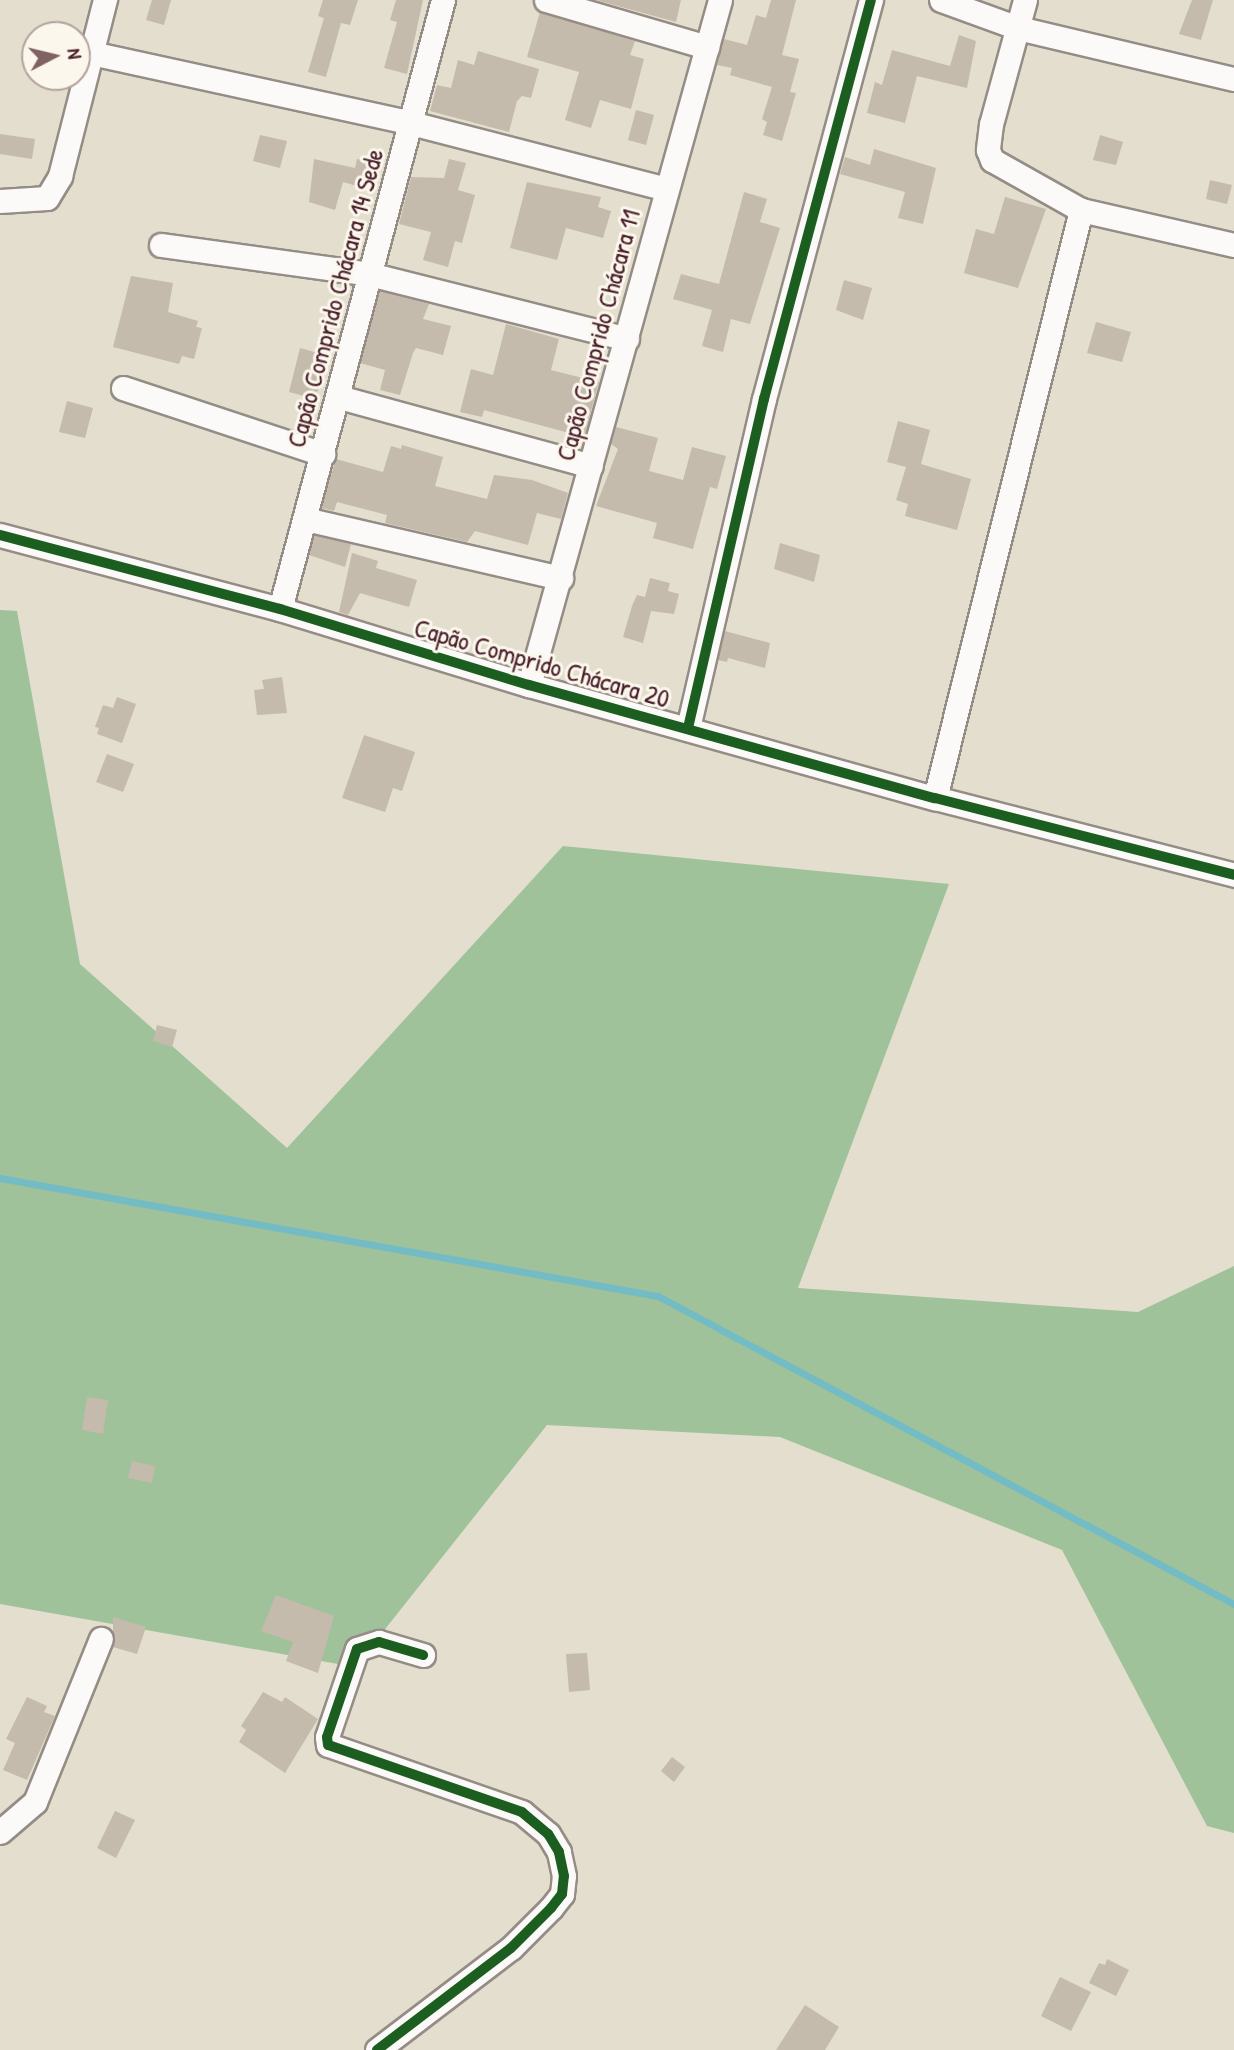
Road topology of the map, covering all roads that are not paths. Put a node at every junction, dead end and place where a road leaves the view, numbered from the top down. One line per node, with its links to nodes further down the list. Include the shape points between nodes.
1 (105, 0): 10 (street)
2 (443, 0): 13 (street, Capão Comprido Chácara 14 Sede)
3 (546, 0): 9 (street)
4 (720, 0): 9 (street, Capão Comprido Chácara 11)
5 (871, 0): 30 (street, via 764,398)
6 (941, 0): 8 (street)
7 (1025, 0): 8 (street)
8 (1017, 28): 11 (street); 16 (street, via 988,150 999,166)
9 (708, 47): 14 (street, Capão Comprido Chácara 11)
10 (91, 53): 13 (street)
11 (1234, 79)
12 (81, 91): 15 (street, via 60,176 47,198)
13 (411, 123): 14 (street); 19 (street, Capão Comprido Chácara 14 Sede)
14 (667, 189): 20 (street, Capão Comprido Chácara 11)
15 (0, 201)
16 (1081, 209): 18 (street); 31 (street)
17 (161, 245): 19 (street)
18 (1234, 245)
19 (369, 274): 20 (street); 22 (street, Capão Comprido Chácara 14 Sede)
20 (627, 339): 24 (street, Capão Comprido Chácara 11)
21 (123, 388): 23 (street)
22 (339, 397): 23 (street, Capão Comprido Chácara 14 Sede); 24 (street)
23 (323, 454): 25 (street, Capão Comprido Chácara 14 Sede)
24 (591, 466): 27 (street, Capão Comprido Chácara 11)
25 (305, 519): 27 (street); 28 (street, Capão Comprido Chácara 14 Sede)
26 (0, 535): 28 (street, Capão Comprido Chácara 20)
27 (561, 578): 29 (street, Capão Comprido Chácara 11)
28 (280, 609): 29 (street, Capão Comprido Chácara 20)
29 (529, 685): 30 (street, Capão Comprido Chácara 20)
30 (688, 728): 31 (street, Capão Comprido Chácara 20)
31 (935, 798): 32 (street, Capão Comprido Chácara 20)
32 (1234, 875)
33 (101, 1639): 35 (street, via 34,1802)
34 (423, 1655): 36 (street, via 379,1642 357,1649 328,1745 522,1812 548,1834 559,1852 564,1877 562,1894 511,1948)
35 (0, 1832)
36 (377, 2050)

